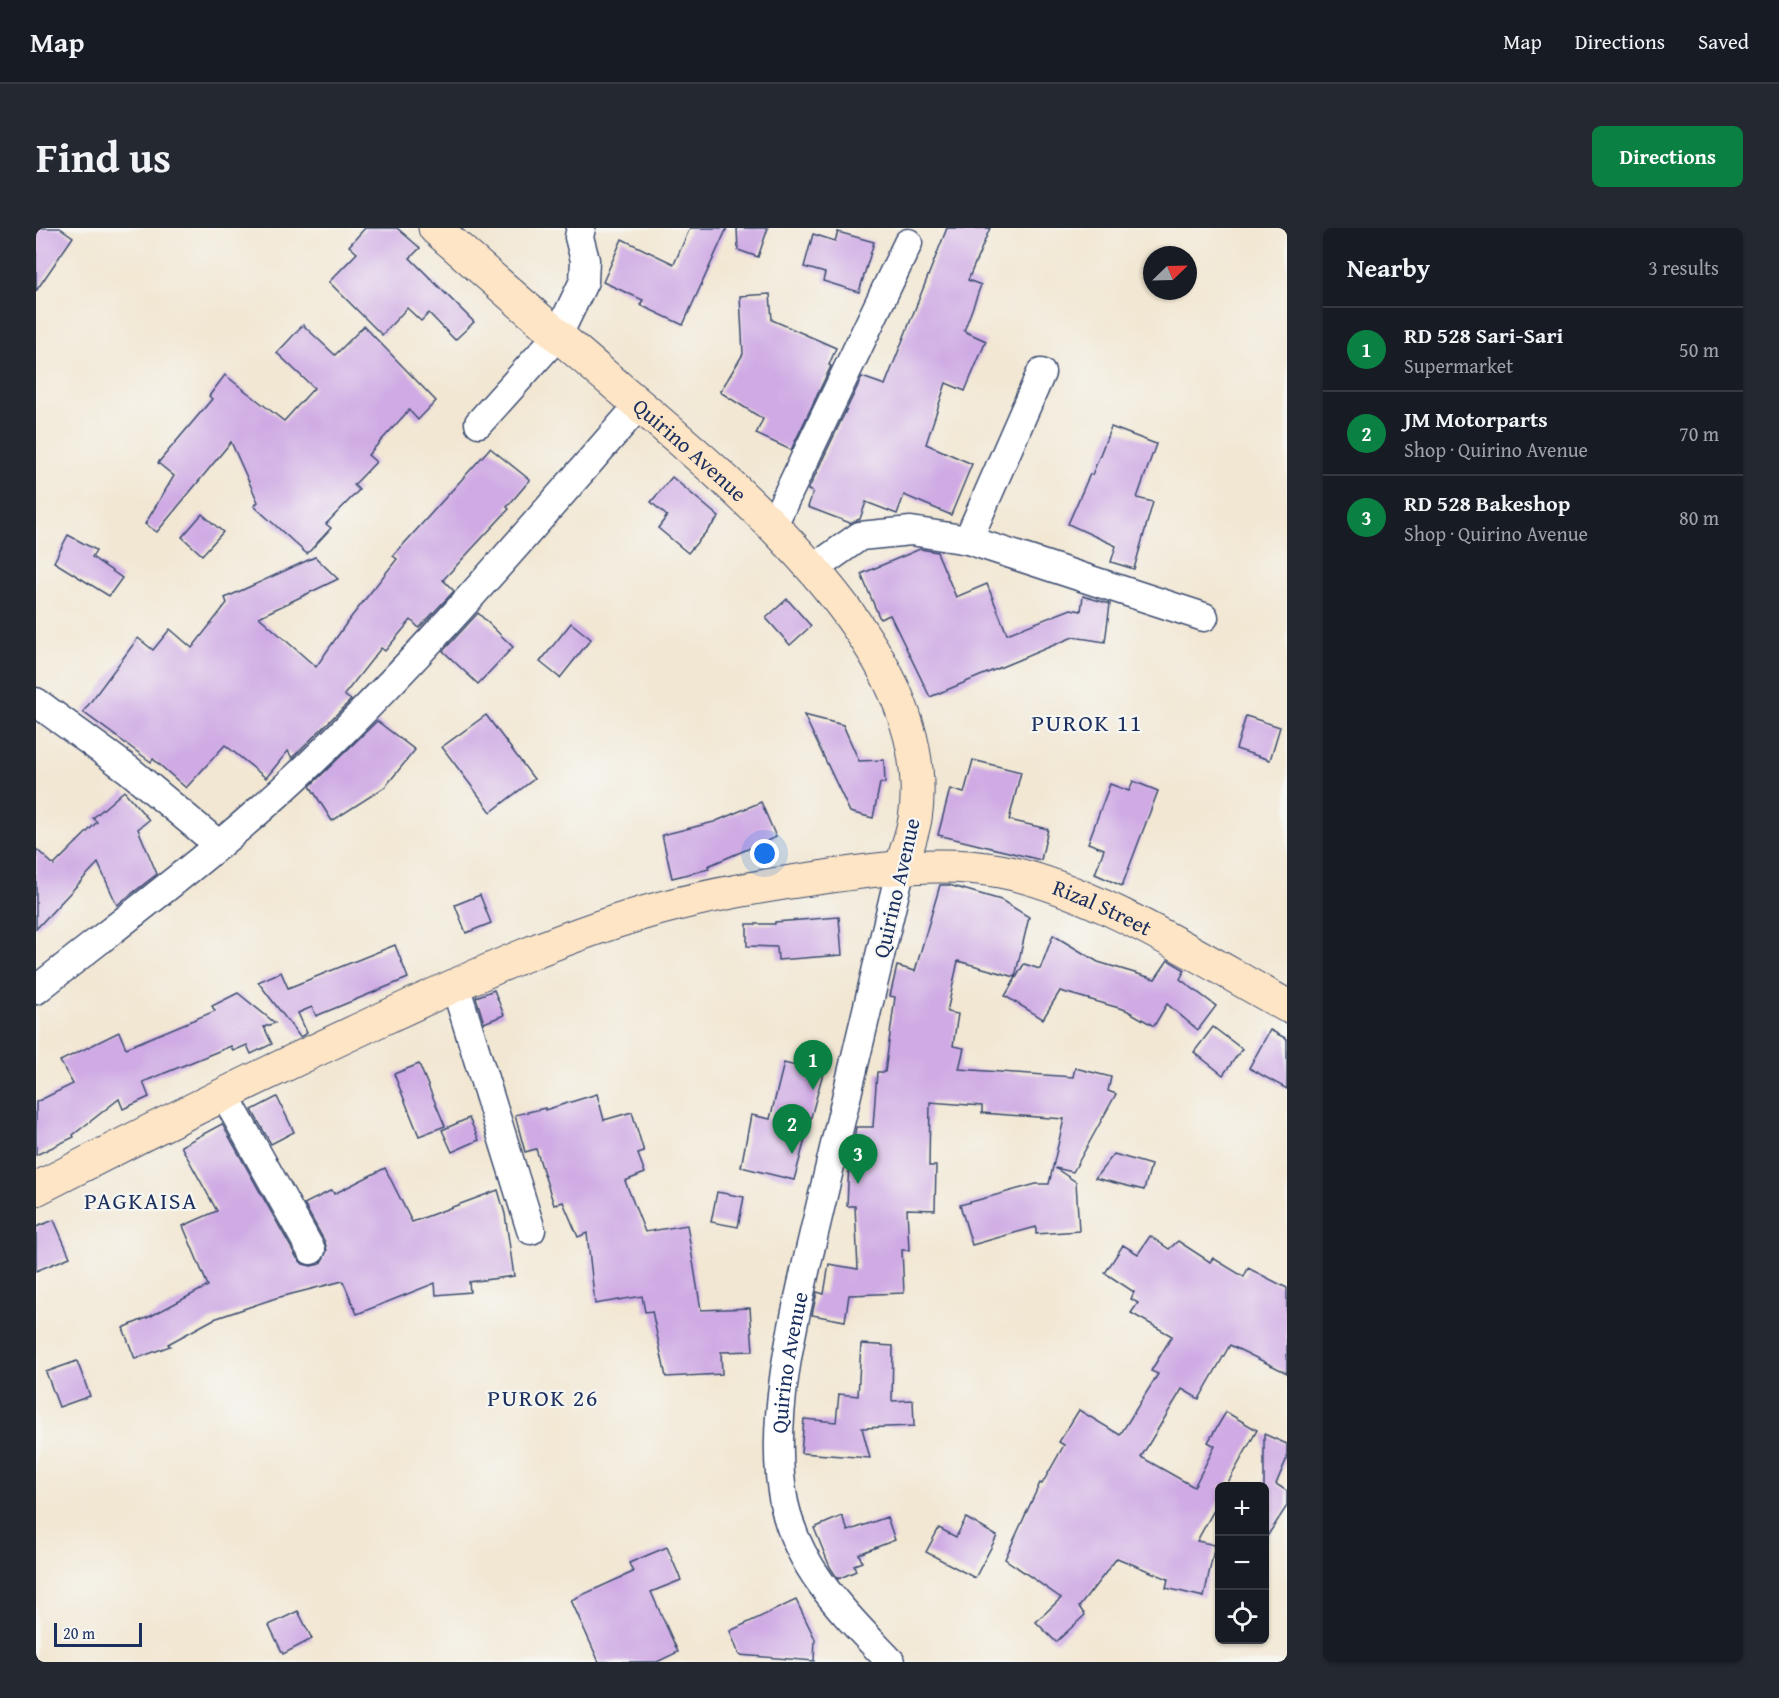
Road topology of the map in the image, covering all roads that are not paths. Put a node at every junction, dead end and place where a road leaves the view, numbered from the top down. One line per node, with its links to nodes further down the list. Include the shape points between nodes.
1 (435, 228): 4 (main road, Quirino Avenue)
2 (581, 228): 4 (street, via 584,280)
3 (908, 243): 8 (street)
4 (558, 335): 6 (main road, Quirino Avenue); 7 (street)
5 (1041, 373): 9 (street)
6 (639, 405): 8 (main road, Quirino Avenue, via 733,487); 13 (street, via 474,592 356,717 312,763)
7 (479, 423)
8 (772, 527): 10 (main road, Quirino Avenue)
9 (968, 540): 10 (street, via 911,531 880,532 860,536); 11 (street)
10 (812, 570): 14 (main road, Quirino Avenue, via 853,620 884,668 908,725 915,768 915,819)
11 (1204, 616)
12 (36, 702): 13 (street, via 129,770)
13 (219, 845): 16 (street)
14 (902, 867): 15 (main road, Rizal Street, via 746,889 665,907 590,930); 17 (main road, Rizal Street, via 1000,871 1046,883 1104,908); 22 (street, Quirino Avenue, via 802,1287 780,1419 779,1466 784,1504 813,1573 832,1601)
15 (455, 985): 18 (main road, Rizal Street); 20 (street)
16 (36, 990)
17 (1287, 1006)
18 (224, 1094): 19 (main road, Rizal Street); 21 (street)
19 (36, 1189)
20 (531, 1230)
21 (311, 1250)
22 (891, 1662)

